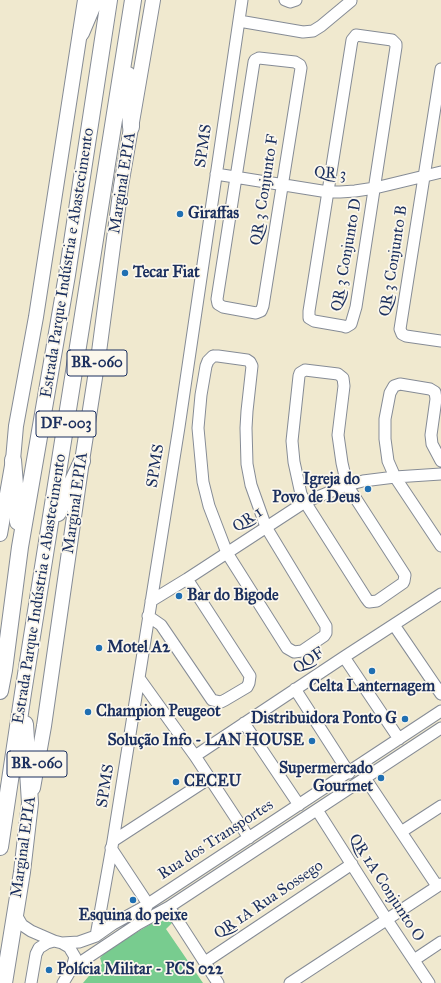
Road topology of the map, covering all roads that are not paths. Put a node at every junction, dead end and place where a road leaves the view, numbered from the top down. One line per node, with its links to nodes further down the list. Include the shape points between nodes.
1 (85, 0): 11 (main road)
2 (95, 0): 11 (highway)
3 (109, 0): 34 (highway, Estrada Parque Indústria e Abastecimento / DF-003, via 67,275)
4 (133, 0): 12 (highway, Estrada Parque Indústria e Abastecimento / DF-003)
5 (152, 0): 14 (main road, Marginal EPIA / BR-060)
6 (242, 0): 10 (street, SPMS)
7 (285, 0): 8 (street)
8 (296, 0)
9 (351, 2): 10 (street, via 313,31 303,32)
10 (239, 21): 16 (street, SPMS)
11 (81, 33): 23 (main road, via 16,426)
12 (126, 45): 14 (highway); 31 (highway, Estrada Parque Indústria e Abastecimento / DF-003)
13 (441, 69): 17 (street, QR 3 Conjunto B)
14 (131, 127): 24 (main road, Marginal EPIA / BR-060)
15 (441, 172): 17 (street, QR 3)
16 (216, 174): 18 (street, QR 3); 38 (street, SPMS)
17 (424, 176): 20 (street, QR 3); 22 (street, QR 3 Conjunto B, via 400,329 406,336)
18 (237, 177): 19 (street, QR 3); 19 (street, QR 3 Conjunto F, via 255,60 259,58 295,62 300,68); 19 (street, QR 3 Conjunto F, via 217,299 218,304 223,307 252,313 259,312 263,306)
19 (282, 185): 21 (street, QR 3)
20 (375, 188): 21 (street, QR 3); 21 (street, QR 3 Conjunto D, via 356,307 353,321 346,326 314,321 308,315); 21 (street, via 396,44 392,40 356,36 352,40)
21 (328, 192)
22 (441, 341)
23 (13, 460): 32 (main road); 34 (highway)
24 (82, 461): 31 (highway); 58 (main road, Marginal EPIA / BR-060, via 44,726)
25 (441, 461): 27 (street, via 432,444 431,435 435,392 430,389 396,385 390,393 385,439 388,461)
26 (441, 474): 27 (street, QR 1)
27 (395, 476): 28 (street, QR 1); 33 (street)
28 (348, 485): 29 (street, QR 1); 29 (street, via 405,575 403,584 377,601 369,602 366,598); 29 (street, via 338,435 344,380 338,374 302,371 298,381 292,441 294,462)
29 (305, 502): 30 (street, QR 1)
30 (266, 527): 35 (street, QR 1); 35 (street, via 326,626 324,636 302,651 294,652 287,648); 35 (street, via 251,485 247,464 246,411 252,366 247,360 213,356 206,366 198,428 203,482 209,506)
31 (50, 530): 46 (highway, Estrada Parque Indústria e Abastecimento / DF-003)
32 (0, 534)
33 (441, 546)
34 (20, 547): 42 (highway, Estrada Parque Indústria e Abastecimento / DF-003)
35 (227, 553): 36 (street, QR 1)
36 (187, 579): 38 (street, QR 1); 39 (street, via 250,676 250,683 246,687 221,702 212,700 161,625)
37 (441, 594): 40 (street, QOF)
38 (151, 601): 39 (street, SPMS)
39 (148, 616): 43 (street, SPMS)
40 (394, 625): 41 (street, QOF); 47 (street)
41 (344, 657): 44 (street, QOF); 52 (street)
42 (2, 675): 45 (highway, Estrada Parque Indústria e Abastecimento / DF-003)
43 (139, 678): 54 (street); 64 (street, SPMS)
44 (295, 689): 49 (street, QOF); 55 (street)
45 (0, 691)
46 (23, 693): 58 (highway); 65 (highway, Estrada Parque Indústria e Abastecimento / DF-003)
47 (441, 694)
48 (441, 711): 51 (street, Rua dos Transportes)
49 (244, 723): 54 (street, QOF); 59 (street)
50 (441, 728): 53 (street, Rua dos Transportes)
51 (413, 730): 52 (street, Rua dos Transportes); 53 (street)
52 (399, 739): 55 (street, Rua dos Transportes)
53 (421, 741): 57 (street, Rua dos Transportes)
54 (195, 756): 56 (street)
55 (349, 773): 59 (street, Rua dos Transportes)
56 (210, 778): 63 (street); 64 (street)
57 (365, 778): 61 (street, Rua dos Transportes); 62 (street)
58 (30, 803): 72 (highway, Marginal EPIA / BR-060)
59 (299, 805): 63 (street, Rua dos Transportes)
60 (441, 806): 62 (street)
61 (317, 810): 67 (street, Rua dos Transportes); 68 (street, QR 1A Conjunto O)
62 (401, 832): 69 (street)
63 (249, 838): 66 (street, Rua dos Transportes)
64 (112, 845): 70 (street); 75 (street, SPMS)
65 (0, 847)
66 (228, 851): 67 (street); 70 (street, Rua dos Transportes)
67 (236, 862): 71 (street, Rua dos Transportes)
68 (352, 864): 74 (street, QR 1A Conjunto O); 79 (street, QR 1A Rua Sossego)
69 (439, 885): 74 (street)
70 (148, 904): 73 (street, via 144,911); 75 (street, Rua dos Transportes)
71 (169, 907): 73 (street, Rua dos Transportes); 79 (street)
72 (15, 913): 76 (street, Rua dos Transportes, via 22,925); 81 (highway, Marginal EPIA / BR-060)
73 (148, 918): 80 (street, Rua dos Transportes)
74 (387, 920): 78 (street, QR 1A Conjunto O); 85 (street)
75 (96, 936): 76 (street, Rua dos Transportes, via 79,942)
76 (58, 942): 80 (street, via 72,950); 82 (street, via 47,942 39,948)
77 (441, 942): 78 (street)
78 (414, 960): 86 (street, QR 1A Conjunto O)
79 (205, 962): 84 (street)
80 (72, 968): 83 (street)
81 (4, 983)
82 (31, 983)
83 (63, 983)
84 (218, 983)
85 (290, 983)
86 (430, 983)

